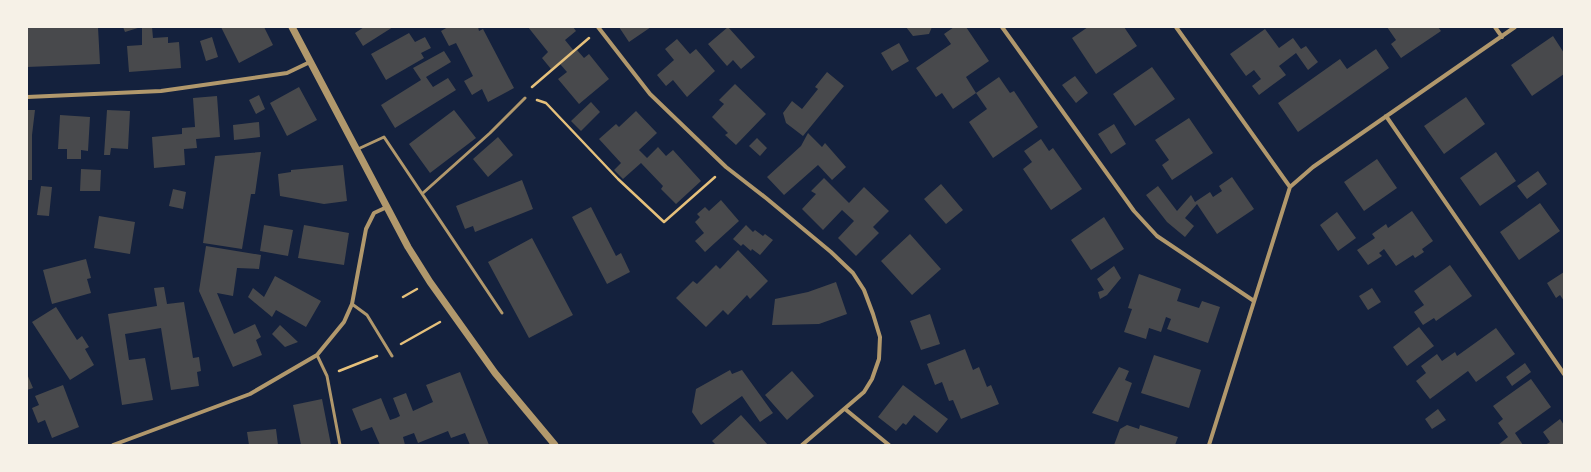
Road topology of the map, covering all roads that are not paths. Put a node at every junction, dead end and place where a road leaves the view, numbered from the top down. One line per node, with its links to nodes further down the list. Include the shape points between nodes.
1 (292, 27): 8 (street)
2 (1002, 27): 16 (street, via 1134,211 1157,236)
3 (1176, 27): 13 (street)
4 (1495, 27): 7 (street)
5 (1514, 27): 7 (street)
6 (599, 28): 22 (street, via 650,94 726,167 831,252 853,273 864,290 880,337 879,359 864,392)
7 (1502, 37): 11 (street)
8 (310, 62): 9 (street, via 287,73 161,91); 12 (street)
9 (27, 97)
10 (526, 98): 14 (lane)
11 (1386, 116): 13 (street, via 1313,167); 21 (street)
12 (356, 150): 14 (lane, via 384,137); 15 (street)
13 (1290, 188): 16 (street)
14 (423, 193): 18 (lane)
15 (387, 207): 17 (street, via 374,213 366,229); 25 (street, via 430,282 495,373)
16 (1254, 301): 28 (street)
17 (352, 304): 19 (street, via 344,322); 20 (lane, via 367,315)
18 (502, 313)
19 (317, 355): 23 (street, via 250,394); 24 (lane, via 327,376)
20 (392, 356)
21 (1564, 374)
22 (845, 409): 26 (street); 27 (street)
23 (113, 445)
24 (340, 445)
25 (555, 445)
26 (802, 445)
27 (889, 445)
28 (1209, 445)

